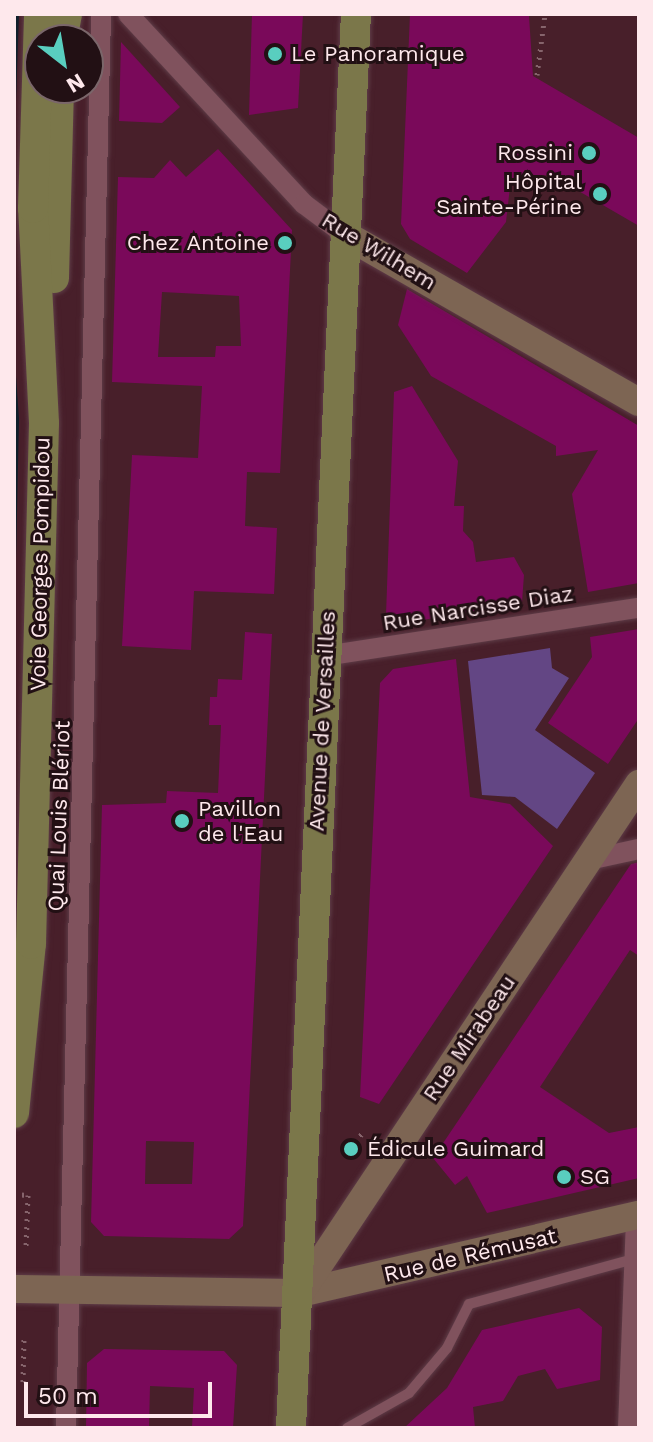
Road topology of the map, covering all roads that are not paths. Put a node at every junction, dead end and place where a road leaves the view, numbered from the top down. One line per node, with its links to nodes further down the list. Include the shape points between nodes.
1 (39, 14): 7 (main road, Voie Georges Pompidou, via 33,208)
2 (101, 14): 18 (street, Quai Louis Blériot)
3 (128, 14): 6 (street, Rue Wilhem, via 304,204)
4 (356, 14): 6 (main road, Avenue de Versailles)
5 (59, 104): 7 (main road, via 54,279)
6 (344, 234): 8 (street, Rue Wilhem); 10 (main road, Avenue de Versailles)
7 (40, 359): 14 (main road, Voie Georges Pompidou, via 31,944)
8 (639, 402)
9 (639, 608): 10 (street, Rue Narcisse Diaz)
10 (324, 656): 19 (main road, Avenue de Versailles)
11 (639, 784): 13 (street, Rue Mirabeau)
12 (639, 849): 13 (street)
13 (588, 860): 19 (street, Rue Mirabeau)
14 (14, 1113)
15 (638, 1215): 16 (street); 19 (street, Rue de Rémusat)
16 (637, 1259): 22 (lane, via 469,1304 447,1348 409,1393); 23 (street)
17 (18, 1289): 18 (street, Rue de Rémusat)
18 (71, 1290): 19 (street, Rue de Rémusat); 20 (street, Quai Louis Blériot)
19 (300, 1293): 21 (main road, Avenue de Versailles)
20 (66, 1428)
21 (291, 1428)
22 (347, 1428)
23 (628, 1428)

